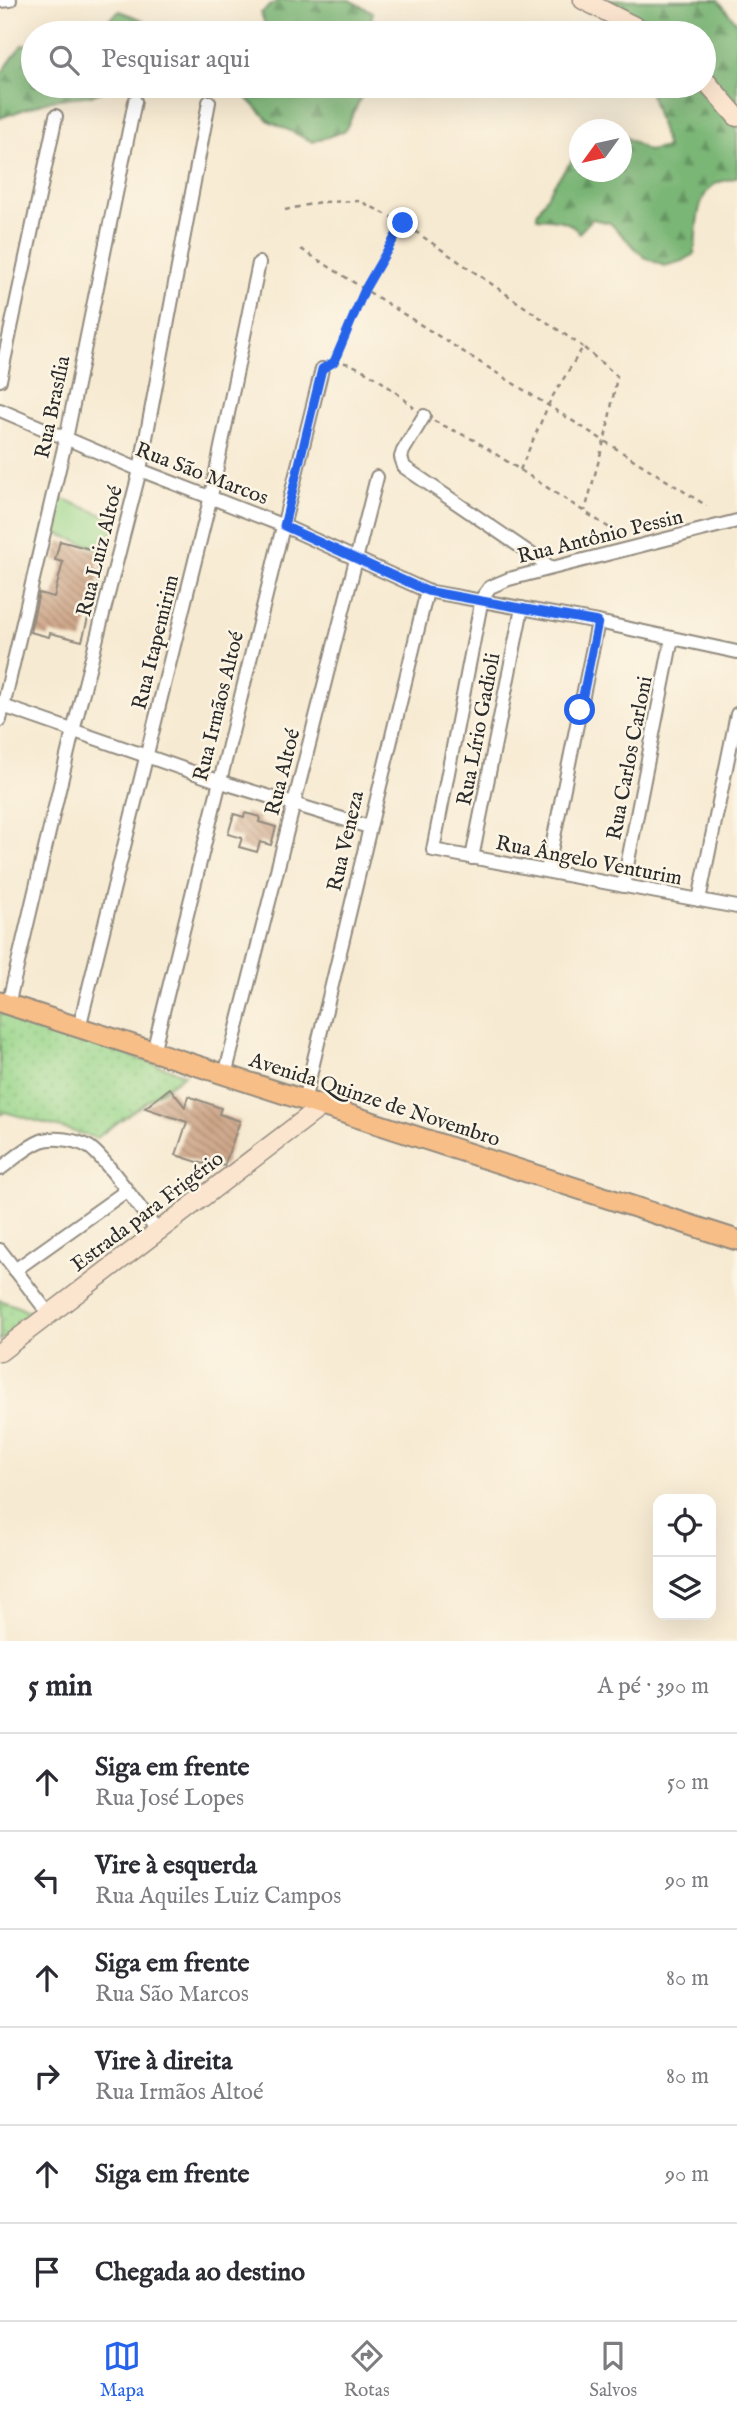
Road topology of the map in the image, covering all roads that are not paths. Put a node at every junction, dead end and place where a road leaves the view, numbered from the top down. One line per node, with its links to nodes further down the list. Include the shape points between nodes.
1 (10, 0): 3 (street)
2 (583, 0): 4 (street)
3 (0, 1)
4 (624, 21)
5 (716, 93): 9 (street)
6 (135, 101): 15 (street, Rua Brasília)
7 (209, 102): 16 (street, Rua Luiz Altoé)
8 (55, 116): 12 (street)
9 (737, 117)
10 (259, 263): 18 (street, Rua Itapemirim)
11 (322, 369): 20 (street, Rua Irmãos Altoé)
12 (0, 380)
13 (0, 410): 15 (street, Rua São Marcos)
14 (424, 416): 22 (street, via 403,451 404,467)
15 (66, 439): 16 (street, Rua São Marcos); 29 (street, Rua Brasília)
16 (140, 470): 18 (street, Rua São Marcos); 32 (street, Rua Luiz Altoé)
17 (377, 477): 21 (street, Rua Altoé)
18 (211, 496): 20 (street, Rua São Marcos); 33 (street, Rua Itapemirim)
19 (737, 521): 22 (street, Rua Antônio Pessin)
20 (284, 526): 21 (street, Rua São Marcos); 34 (street, Rua Irmãos Altoé)
21 (356, 558): 23 (street, Rua São Marcos); 35 (street, Rua Altoé)
22 (550, 567): 24 (street, Rua Antônio Pessin, via 497,583)
23 (427, 591): 24 (street, Rua São Marcos); 36 (street, Rua Veneza)
24 (481, 601): 25 (street, Rua São Marcos); 37 (street, Rua Ângelo Venturim, via 433,850)
25 (522, 608): 26 (street, Rua São Marcos); 37 (street, Rua Lírio Gadioli)
26 (598, 622): 27 (street, Rua São Marcos); 38 (street)
27 (672, 638): 28 (street, Rua São Marcos); 39 (street, Rua Carlos Carloni)
28 (737, 652)
29 (2, 706): 31 (street, Rua Brasília); 32 (street)
30 (737, 714): 40 (street)
31 (0, 720)
32 (73, 731): 33 (street); 42 (street, Rua Luiz Altoé)
33 (146, 755): 34 (street); 43 (street, Rua Itapemirim)
34 (218, 780): 35 (street); 44 (street, Rua Irmãos Altoé)
35 (294, 803): 36 (street); 45 (street, Rua Altoé)
36 (369, 827): 46 (street, Rua Veneza)
37 (472, 858): 38 (street, Rua Ângelo Venturim)
38 (547, 872): 39 (street, Rua Ângelo Venturim)
39 (623, 886): 40 (street, Rua Ângelo Venturim)
40 (699, 900): 41 (street, Rua Ângelo Venturim)
41 (737, 907)
42 (4, 1003): 43 (main road, Avenida Quinze de Novembro)
43 (79, 1028): 44 (main road, Avenida Quinze de Novembro)
44 (153, 1052): 45 (main road, Avenida Quinze de Novembro)
45 (225, 1076): 46 (main road, Avenida Quinze de Novembro)
46 (313, 1104): 49 (street, Estrada para Frigério); 50 (main road, Avenida Quinze de Novembro)
47 (0, 1170): 48 (street, via 41,1141 75,1142 95,1152)
48 (126, 1191): 49 (street); 52 (street)
49 (158, 1232): 53 (street, Estrada para Frigério)
50 (737, 1240)
51 (0, 1250): 52 (street)
52 (15, 1270): 53 (street)
53 (49, 1314): 54 (street, Estrada para Frigério)
54 (0, 1352)

